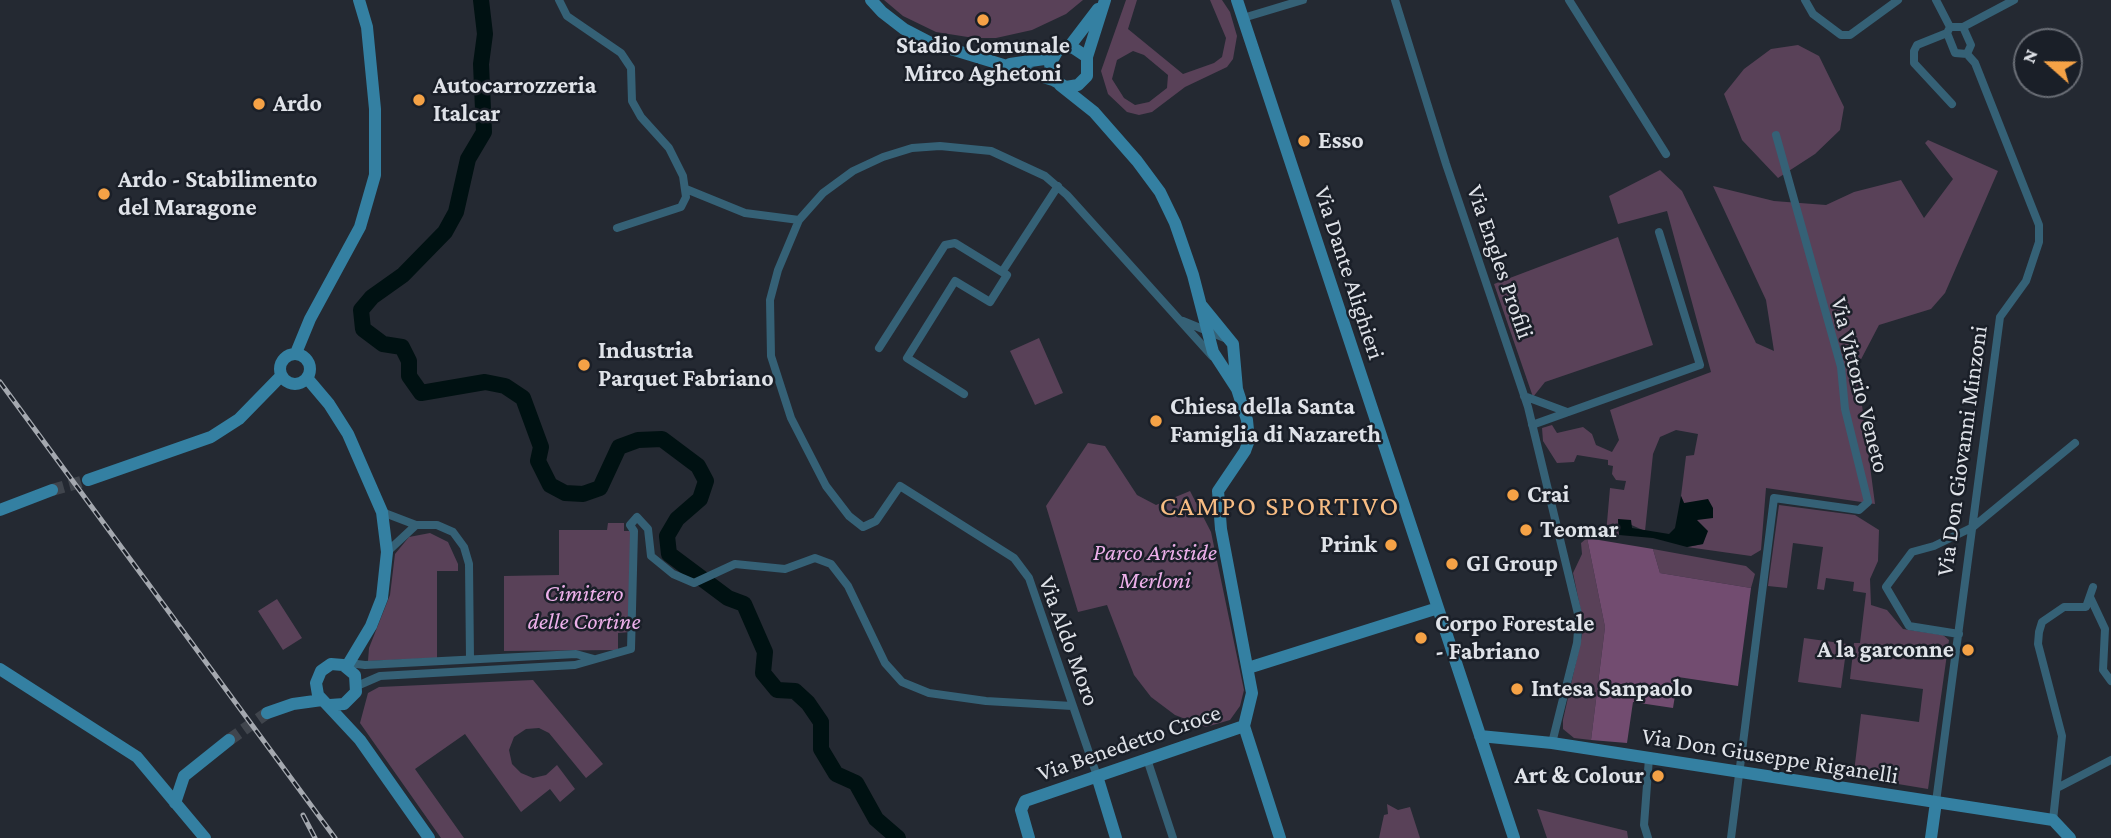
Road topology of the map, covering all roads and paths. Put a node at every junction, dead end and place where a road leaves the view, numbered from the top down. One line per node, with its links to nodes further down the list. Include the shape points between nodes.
1 (359, 0): 38 (street, via 367,27 374,96 375,175 360,227)
2 (559, 0): 28 (street, via 567,16 621,53 631,68 632,101 679,163)
3 (872, 0): 20 (street, via 881,12 931,43)
4 (1105, 0): 16 (street); 18 (street)
5 (1303, 0): 13 (street)
6 (1395, 0): 44 (street, Via Engles Profili)
7 (1569, 0): 26 (street)
8 (1805, 0): 9 (street, via 1827,27 1842,35)
9 (1898, 0)
10 (1936, 0): 15 (street)
11 (2014, 0): 14 (street)
12 (1236, 1): 13 (street, Via Dante Alighieri)
13 (1243, 18): 57 (street, Via Dante Alighieri)
14 (1963, 27): 15 (street); 17 (street, Via Don Giovanni Minzoni, via 1971,45)
15 (1948, 30): 17 (street, via 1955,53); 23 (street, via 1917,45 1914,63)
16 (1069, 47): 18 (street); 19 (street)
17 (1967, 54): 53 (street, Via Don Giovanni Minzoni, via 1975,63 2039,225 2039,242 2026,281 2000,317)
18 (1087, 57): 22 (street, via 1089,69)
19 (1051, 58): 20 (street); 21 (street)
20 (1006, 65): 21 (street)
21 (1056, 82): 22 (street, via 1072,87); 24 (street)
22 (1081, 83): 24 (street)
23 (1952, 104)
24 (1094, 112): 33 (street, via 1160,192)
25 (1776, 135): 78 (street, Via Vittorio Veneto, via 1840,367 1845,409 1868,502 1860,510 1774,498)
26 (1666, 154)
27 (1058, 186): 29 (street, Via Aldo Moro, via 1037,171 991,151 912,148 853,171 823,193); 32 (street); 34 (street, Via Aldo Moro)
28 (686, 189): 29 (street, via 745,213); 30 (street, via 681,206)
29 (799, 220): 68 (street, Via Aldo Moro, via 770,300 771,356 791,418 826,486 863,527 876,521 900,486 1014,558 1029,578)
30 (617, 228)
31 (1659, 233): 45 (street, via 1700,365)
32 (1002, 272): 37 (street, via 949,242); 43 (street, via 1007,275 990,302 956,281 907,358)
33 (1202, 305): 35 (street); 36 (street)
34 (1181, 320): 35 (street, Via Aldo Moro); 39 (street, Via Aldo Moro)
35 (1207, 330): 36 (street, Via Aldo Moro); 39 (street)
36 (1231, 346): 39 (street, via 1227,363); 42 (street)
37 (879, 348)
38 (296, 354): 40 (street, via 281,362); 41 (street, via 310,365)
39 (1217, 362): 42 (street)
40 (281, 376): 41 (street, via 294,384); 48 (street, via 239,419 211,437)
41 (307, 379): 51 (street, via 348,434)
42 (1237, 389): 62 (street, via 1248,440 1218,491)
43 (964, 394)
44 (1524, 396): 45 (street); 46 (street, Via Engles Profili)
45 (1568, 412): 46 (street)
46 (1532, 425): 74 (street, Via Engles Profili, via 1579,618)
47 (2075, 443): 53 (street)
48 (88, 480)
49 (52, 490): 50 (street)
50 (0, 510)
51 (382, 512): 52 (street); 54 (street)
52 (416, 525): 54 (street); 59 (street, via 437,525 453,532 464,547 469,564)
53 (1973, 527): 58 (street, Via Don Giovanni Minzoni); 58 (street, via 1934,547 1912,552 1886,587 1909,626)
54 (387, 552): 61 (street, via 377,613)
55 (2093, 587): 56 (street)
56 (2090, 597): 64 (street, via 2105,629 2103,670); 80 (street, via 2086,607 2064,607 2051,613 2039,632 2038,644 2062,736)
57 (1438, 608): 62 (street); 71 (street, Via Dante Alighieri)
58 (1959, 634): 81 (street, Via Don Giovanni Minzoni)
59 (470, 659): 60 (street, via 576,654); 61 (street)
60 (597, 659): 65 (street, via 575,665 380,676); 68 (street, via 631,649 632,520 637,517 648,529 652,555 673,574 694,583 735,564 785,569 815,558 831,564 848,586 885,663 902,682 929,693)
61 (348, 665): 65 (street); 67 (street, via 335,664 320,671 316,683)
62 (1248, 668): 70 (street, via 1252,693)
63 (0, 669): 82 (street, via 137,757)
64 (2111, 681)
65 (357, 686): 66 (street)
66 (349, 701): 67 (street); 73 (street, via 349,716)
67 (326, 702): 69 (street); 73 (street)
68 (1072, 706): 79 (street, Via Aldo Moro)
69 (267, 713)
70 (1244, 726): 76 (street, Via Benedetto Croce); 89 (street)
71 (1480, 736): 74 (street, Via Don Giuseppe Riganelli); 90 (street, Via Dante Alighieri)
72 (229, 740): 82 (street, via 184,776)
73 (360, 740): 85 (street)
74 (1552, 743): 75 (street, Via Don Giuseppe Riganelli)
75 (1649, 758): 78 (street, Via Don Giuseppe Riganelli); 91 (street, via 1644,825)
76 (1147, 759): 79 (street, Via Benedetto Croce); 88 (street)
77 (2111, 760): 80 (street)
78 (1739, 771): 81 (street, Via Don Giuseppe Riganelli); 92 (street, Via Vittorio Veneto)
79 (1097, 776): 86 (street, Via Benedetto Croce, via 1022,803); 87 (street)
80 (2059, 787): 83 (street)
81 (1936, 802): 83 (street, Via Don Giuseppe Riganelli); 93 (street, Via Don Giovanni Minzoni)
82 (175, 803): 84 (street)
83 (2053, 820): 94 (street)
84 (205, 838)
85 (429, 838)
86 (1029, 838)
87 (1115, 838)
88 (1173, 838)
89 (1280, 838)
90 (1514, 838)
91 (1648, 838)
92 (1731, 838)
93 (1931, 838)
94 (2070, 838)

